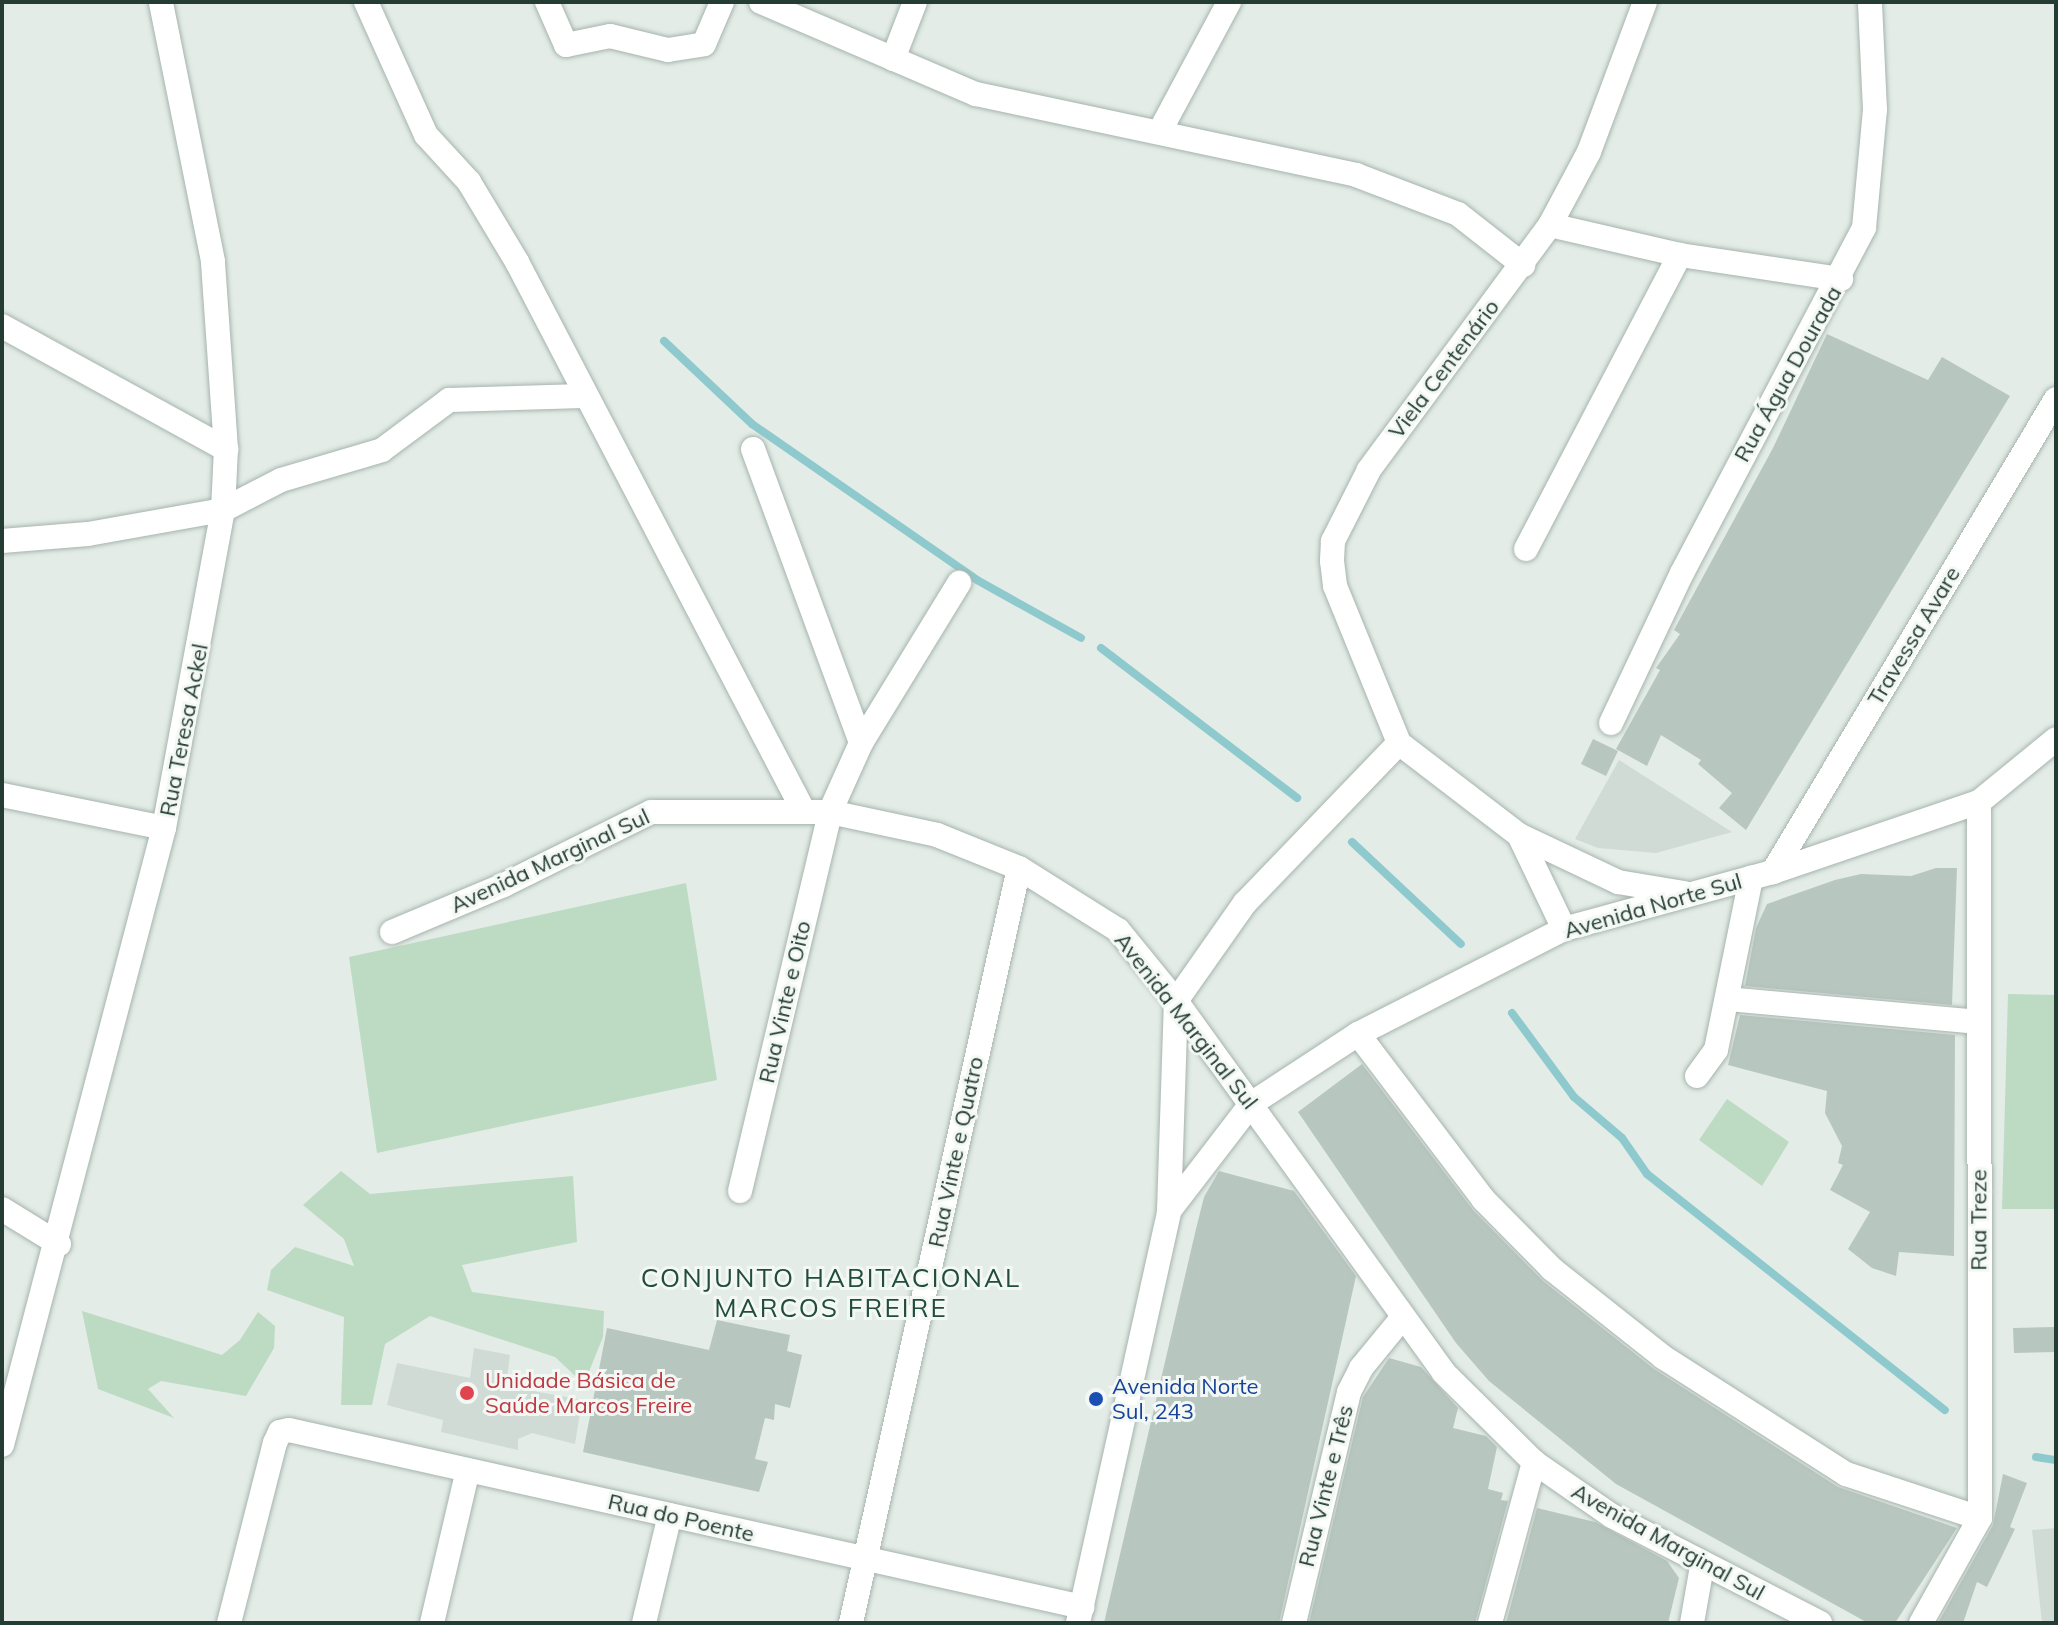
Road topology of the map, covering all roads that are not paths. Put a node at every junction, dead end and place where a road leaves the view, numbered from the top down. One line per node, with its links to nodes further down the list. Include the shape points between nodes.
1 (161, 2): 19 (street, Rua Teresa Ackel, via 169,21 213,261)
2 (366, 2): 17 (street, via 426,135 469,182 517,262)
3 (547, 2): 4 (street, via 566,45 610,36 668,50 697,48 710,36)
4 (722, 2)
5 (761, 2): 10 (street)
6 (915, 2): 10 (street)
7 (1229, 2): 11 (street)
8 (1645, 2): 12 (street, Viela Centenário, via 1589,152)
9 (1870, 2): 15 (street, Rua Água Dourada, via 1875,110 1871,176 1864,228)
10 (893, 59): 11 (street, via 976,94)
11 (1161, 129): 14 (street, via 1371,180 1395,194 1458,214)
12 (1550, 225): 13 (street); 14 (street, Viela Centenário)
13 (1680, 255): 15 (street); 23 (street)
14 (1523, 265): 28 (street, Viela Centenário, via 1369,470 1333,541 1335,586)
15 (1841, 279): 25 (street, Rua Água Dourada, via 1689,560)
16 (2, 326): 19 (street)
17 (583, 396): 21 (street, via 449,400 382,450 281,480); 31 (street)
18 (2056, 399): 36 (street, Travessa Avare)
19 (226, 449): 21 (street, Rua Teresa Ackel)
20 (753, 449): 27 (street)
21 (223, 510): 22 (street, via 88,534); 33 (street, Rua Teresa Ackel)
22 (2, 541)
23 (1526, 549)
24 (959, 583): 27 (street, Rua Vinte e Oito)
25 (1611, 723)
26 (2056, 739): 30 (street, Avenida Norte Sul)
27 (861, 743): 32 (street, Rua Vinte e Oito)
28 (1399, 743): 34 (street); 41 (street, via 1245,903)
29 (2, 795): 33 (street)
30 (1979, 802): 36 (street, Avenida Norte Sul); 42 (street, Rua Treze)
31 (804, 812): 32 (street, Avenida Marginal Sul); 39 (street, Avenida Marginal Sul, via 651,812 504,885)
32 (830, 812): 35 (street, Avenida Marginal Sul, via 937,835); 46 (street, Rua Vinte e Oito)
33 (164, 828): 49 (street, Rua Teresa Ackel)
34 (1519, 835): 37 (street, via 1618,882); 38 (street)
35 (1019, 868): 41 (street, Avenida Marginal Sul, via 1118,930); 56 (street, Rua Vinte e Quatro)
36 (1762, 875): 37 (street, Avenida Norte Sul); 40 (street, Travessa Avare)
37 (1692, 894): 38 (street, Avenida Norte Sul)
38 (1564, 929): 43 (street, Avenida Norte Sul)
39 (392, 932)
40 (1727, 999): 42 (street); 44 (street, Travessa Avare, via 1716,1050)
41 (1176, 1001): 45 (street, Avenida Marginal Sul); 48 (street, Avenida Norte Sul)
42 (1978, 1022): 55 (street, Rua Treze)
43 (1358, 1034): 45 (street, Avenida Norte Sul); 55 (street, via 1484,1200 1552,1269 1663,1357 1846,1474)
44 (1697, 1076)
45 (1251, 1104): 48 (street, Avenida Norte Sul); 50 (street, Avenida Marginal Sul)
46 (740, 1191)
47 (2, 1209): 49 (street)
48 (1169, 1211): 58 (street, Avenida Norte Sul)
49 (59, 1244): 51 (street, Rua Teresa Ackel)
50 (1402, 1318): 52 (street, Avenida Marginal Sul, via 1444,1373); 63 (street, Rua Vinte e Três, via 1361,1368 1349,1392)
51 (2, 1445)
52 (1534, 1462): 57 (street, Avenida Marginal Sul, via 1576,1495); 64 (street)
53 (468, 1470): 54 (street, Rua do Poente); 59 (street, Rua do Poente, via 280,1432); 60 (street)
54 (670, 1515): 56 (street, Rua do Poente); 61 (street)
55 (1980, 1518): 67 (street, Rua Treze)
56 (865, 1561): 58 (street, Rua do Poente); 62 (street, Rua Vinte e Quatro)
57 (1702, 1566): 65 (street); 66 (street, Avenida Marginal Sul)
58 (1080, 1615)
59 (229, 1623)
60 (432, 1623)
61 (644, 1623)
62 (851, 1623)
63 (1294, 1623)
64 (1490, 1623)
65 (1692, 1623)
66 (1820, 1623)
67 (1921, 1623)

